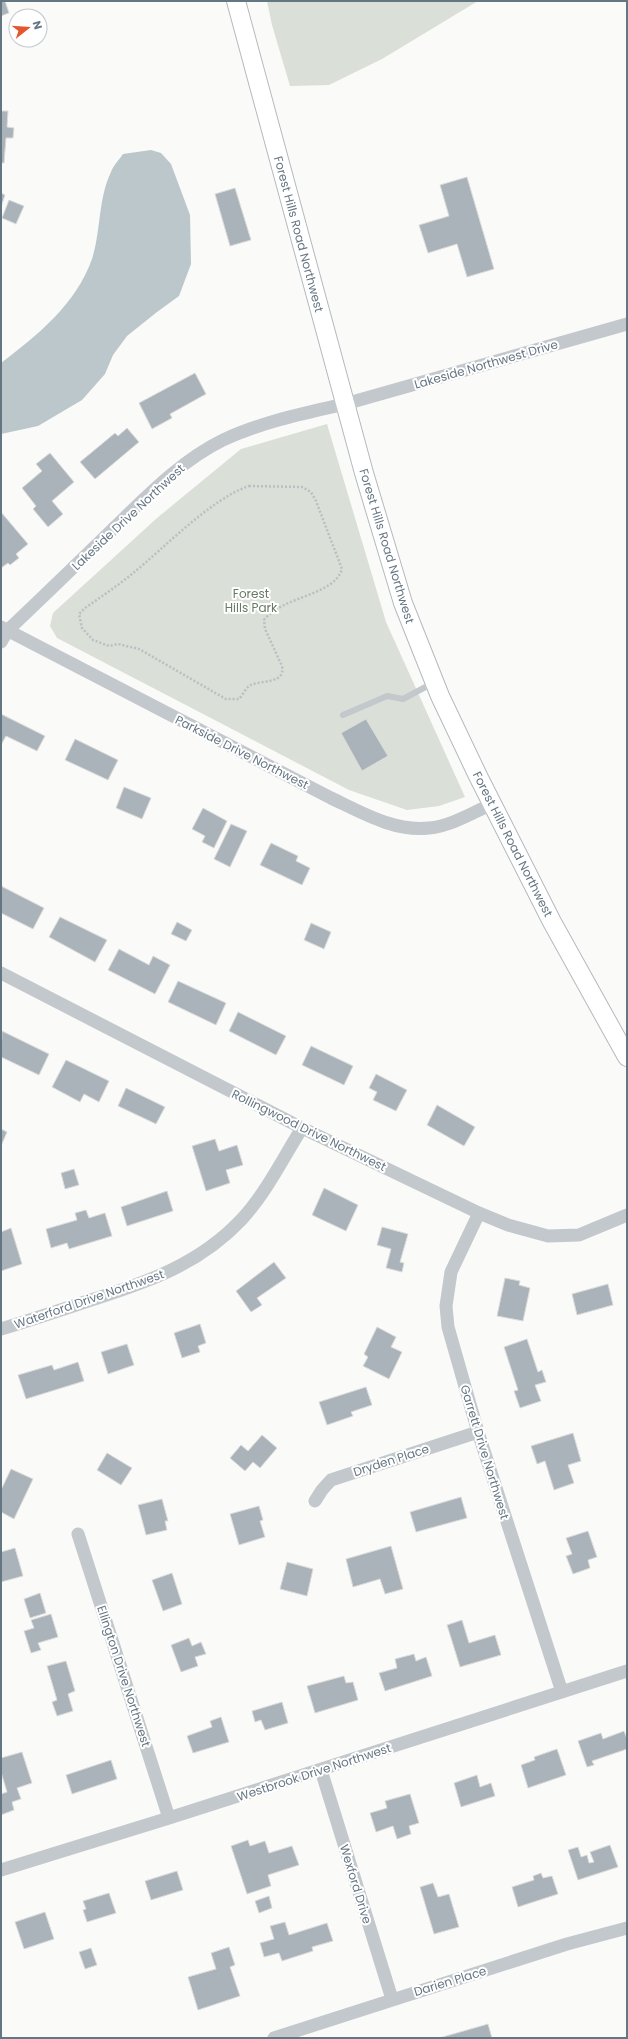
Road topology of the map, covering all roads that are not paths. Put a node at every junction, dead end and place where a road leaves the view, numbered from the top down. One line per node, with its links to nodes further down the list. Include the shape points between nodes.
1 (236, 1): 3 (main road, Forest Hills Road Northwest)
2 (627, 324): 3 (street, Lakeside Northwest Drive)
3 (345, 404): 4 (street, Lakeside Drive Northwest, via 247,429 222,440 198,455 174,472); 6 (main road, Forest Hills Road Northwest, via 403,603)
4 (5, 628): 5 (street, Lakeside Drive Northwest); 8 (street, Parkside Drive Northwest, via 331,798 386,823 434,827 463,818)
5 (1, 642)
6 (434, 682): 7 (lane, via 403,699 387,696); 8 (main road, Forest Hills Road Northwest)
7 (343, 714)
8 (492, 804): 10 (main road, Forest Hills Road Northwest, via 552,922)
9 (1, 973): 11 (street, Rollingwood Drive Northwest)
10 (627, 1057)
11 (302, 1128): 12 (street, Rollingwood Drive Northwest); 14 (street, Waterford Drive Northwest, via 243,1218 216,1243 184,1265 145,1283)
12 (479, 1213): 13 (street, Rollingwood Drive Northwest, via 508,1225 548,1236 579,1235); 15 (street, Garrett Drive Northwest, via 451,1272 446,1306 448,1327)
13 (627, 1215)
14 (1, 1329)
15 (478, 1432): 16 (street, Dryden Place, via 331,1480); 19 (street, Garrett Drive Northwest)
16 (315, 1501)
17 (78, 1534): 21 (street, Ellington Drive Northwest)
18 (627, 1671): 19 (street, Westbrook Drive Northwest)
19 (562, 1692): 20 (street, Westbrook Drive Northwest)
20 (321, 1770): 21 (street, Westbrook Drive Northwest); 24 (street, Wexford Drive)
21 (169, 1818): 22 (street, Westbrook Drive Northwest)
22 (1, 1870)
23 (627, 1928): 24 (street, Darien Place, via 567,1944)
24 (392, 1999): 25 (street, Darien Place)
25 (274, 2038)

